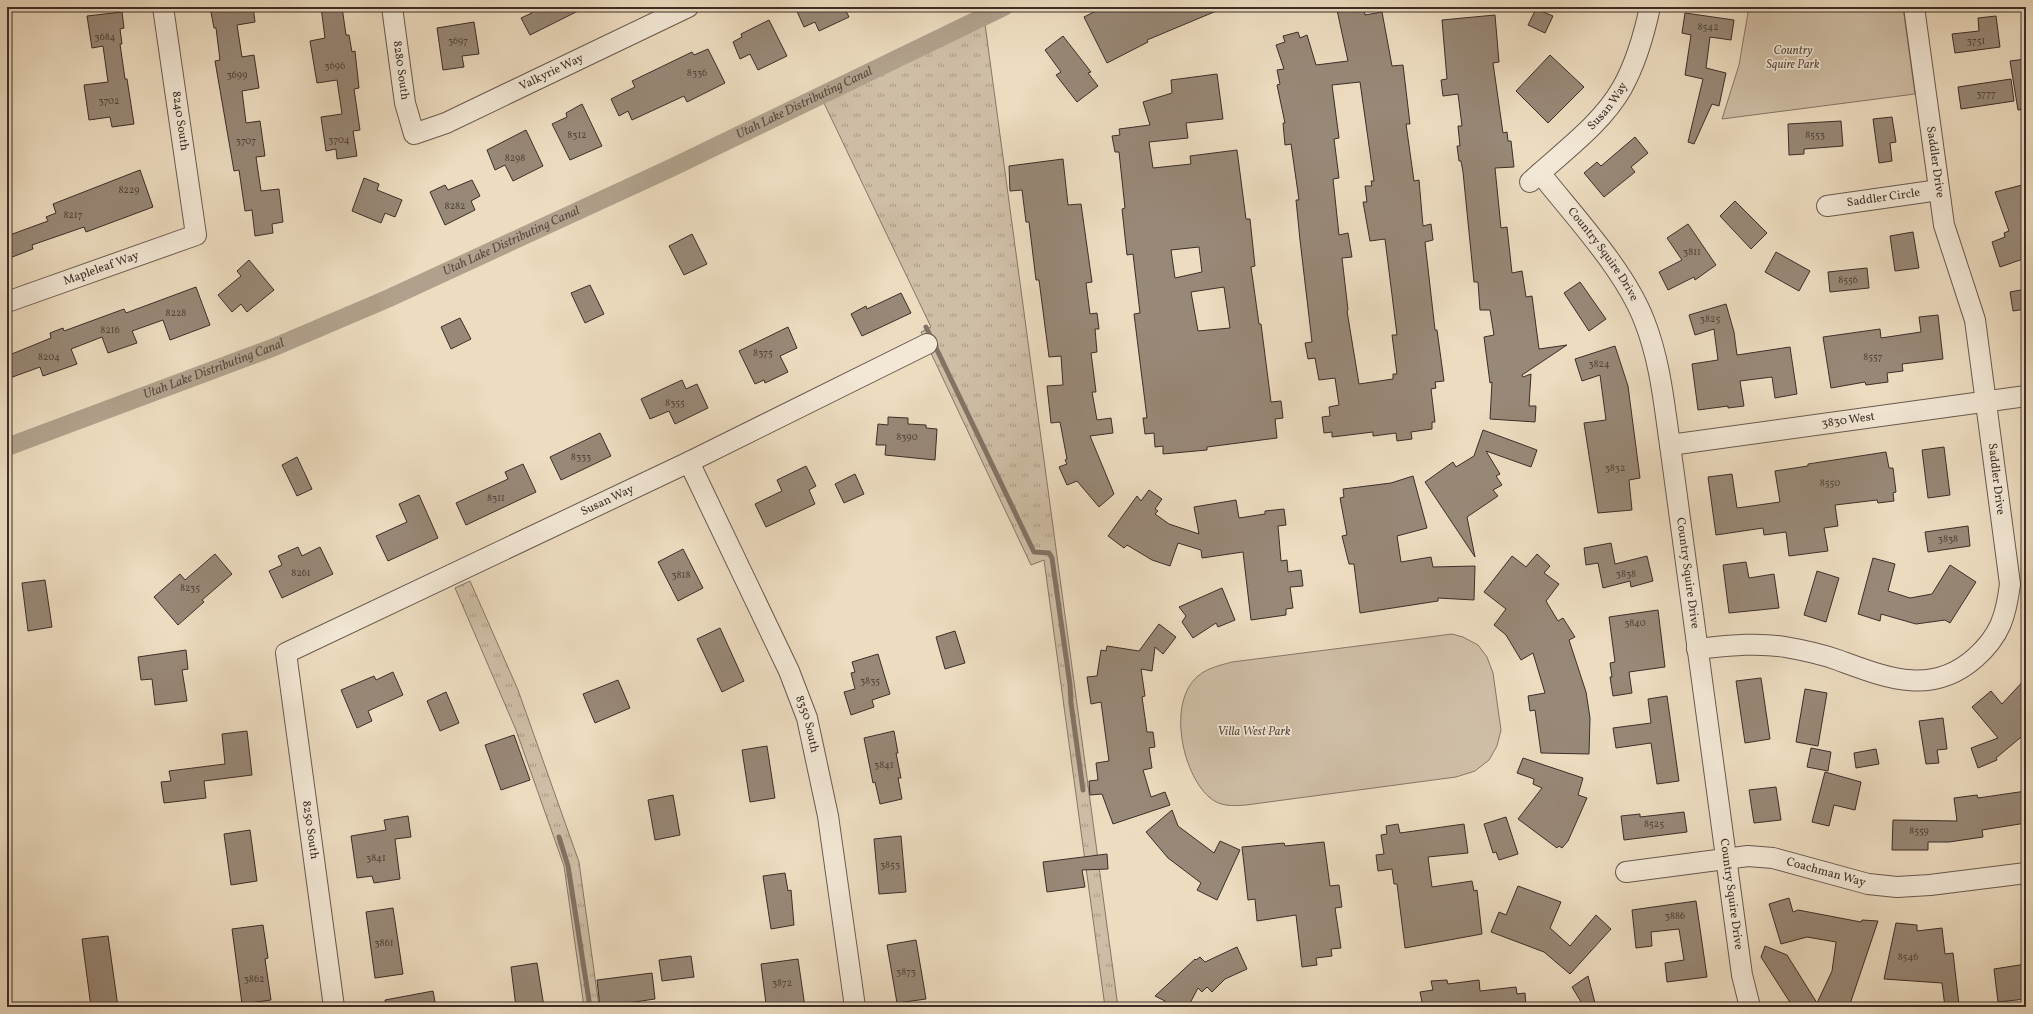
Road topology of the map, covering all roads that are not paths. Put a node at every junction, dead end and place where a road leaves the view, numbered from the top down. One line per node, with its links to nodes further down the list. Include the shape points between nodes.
1 (163, 7): 10 (street, 8240 South)
2 (392, 7): 6 (street, 8280 South, via 406,103)
3 (688, 7): 6 (street, Valkyrie Way, via 446,123)
4 (1650, 7): 7 (street, Susan Way, via 1639,49 1621,89 1597,120)
5 (1914, 7): 8 (street, Saddler Drive)
6 (414, 134)
7 (1535, 177): 15 (street, Country Squire Drive, via 1615,268 1631,293 1644,319 1654,349)
8 (1939, 190): 9 (street, Saddler Circle); 14 (street, Saddler Drive, via 1948,240 1975,320)
9 (1827, 206)
10 (196, 235): 11 (street, Mapleleaf Way)
11 (7, 302)
12 (928, 344): 16 (street, Susan Way)
13 (2026, 396): 14 (street, 3830 West)
14 (1986, 402): 15 (street, 3830 West); 17 (street, Saddler Drive, via 2010,584 2002,624 1992,641 1966,666 1948,675 1910,681 1889,678 1837,660 1783,647 1759,644)
15 (1670, 445): 17 (street, Country Squire Drive)
16 (690, 462): 18 (street, Susan Way); 23 (street, 8350 South, via 789,671 807,718 828,816)
17 (1697, 649): 19 (street, Country Squire Drive)
18 (286, 653): 22 (street, 8250 South)
19 (1726, 859): 20 (street, Coachman Way); 21 (street, Coachman Way, via 1748,856 1774,858 1868,884 1897,887 1930,886); 24 (street, Country Squire Drive, via 1742,975)
20 (1626, 872)
21 (2026, 872)
22 (334, 1007)
23 (854, 1007)
24 (1750, 1007)

